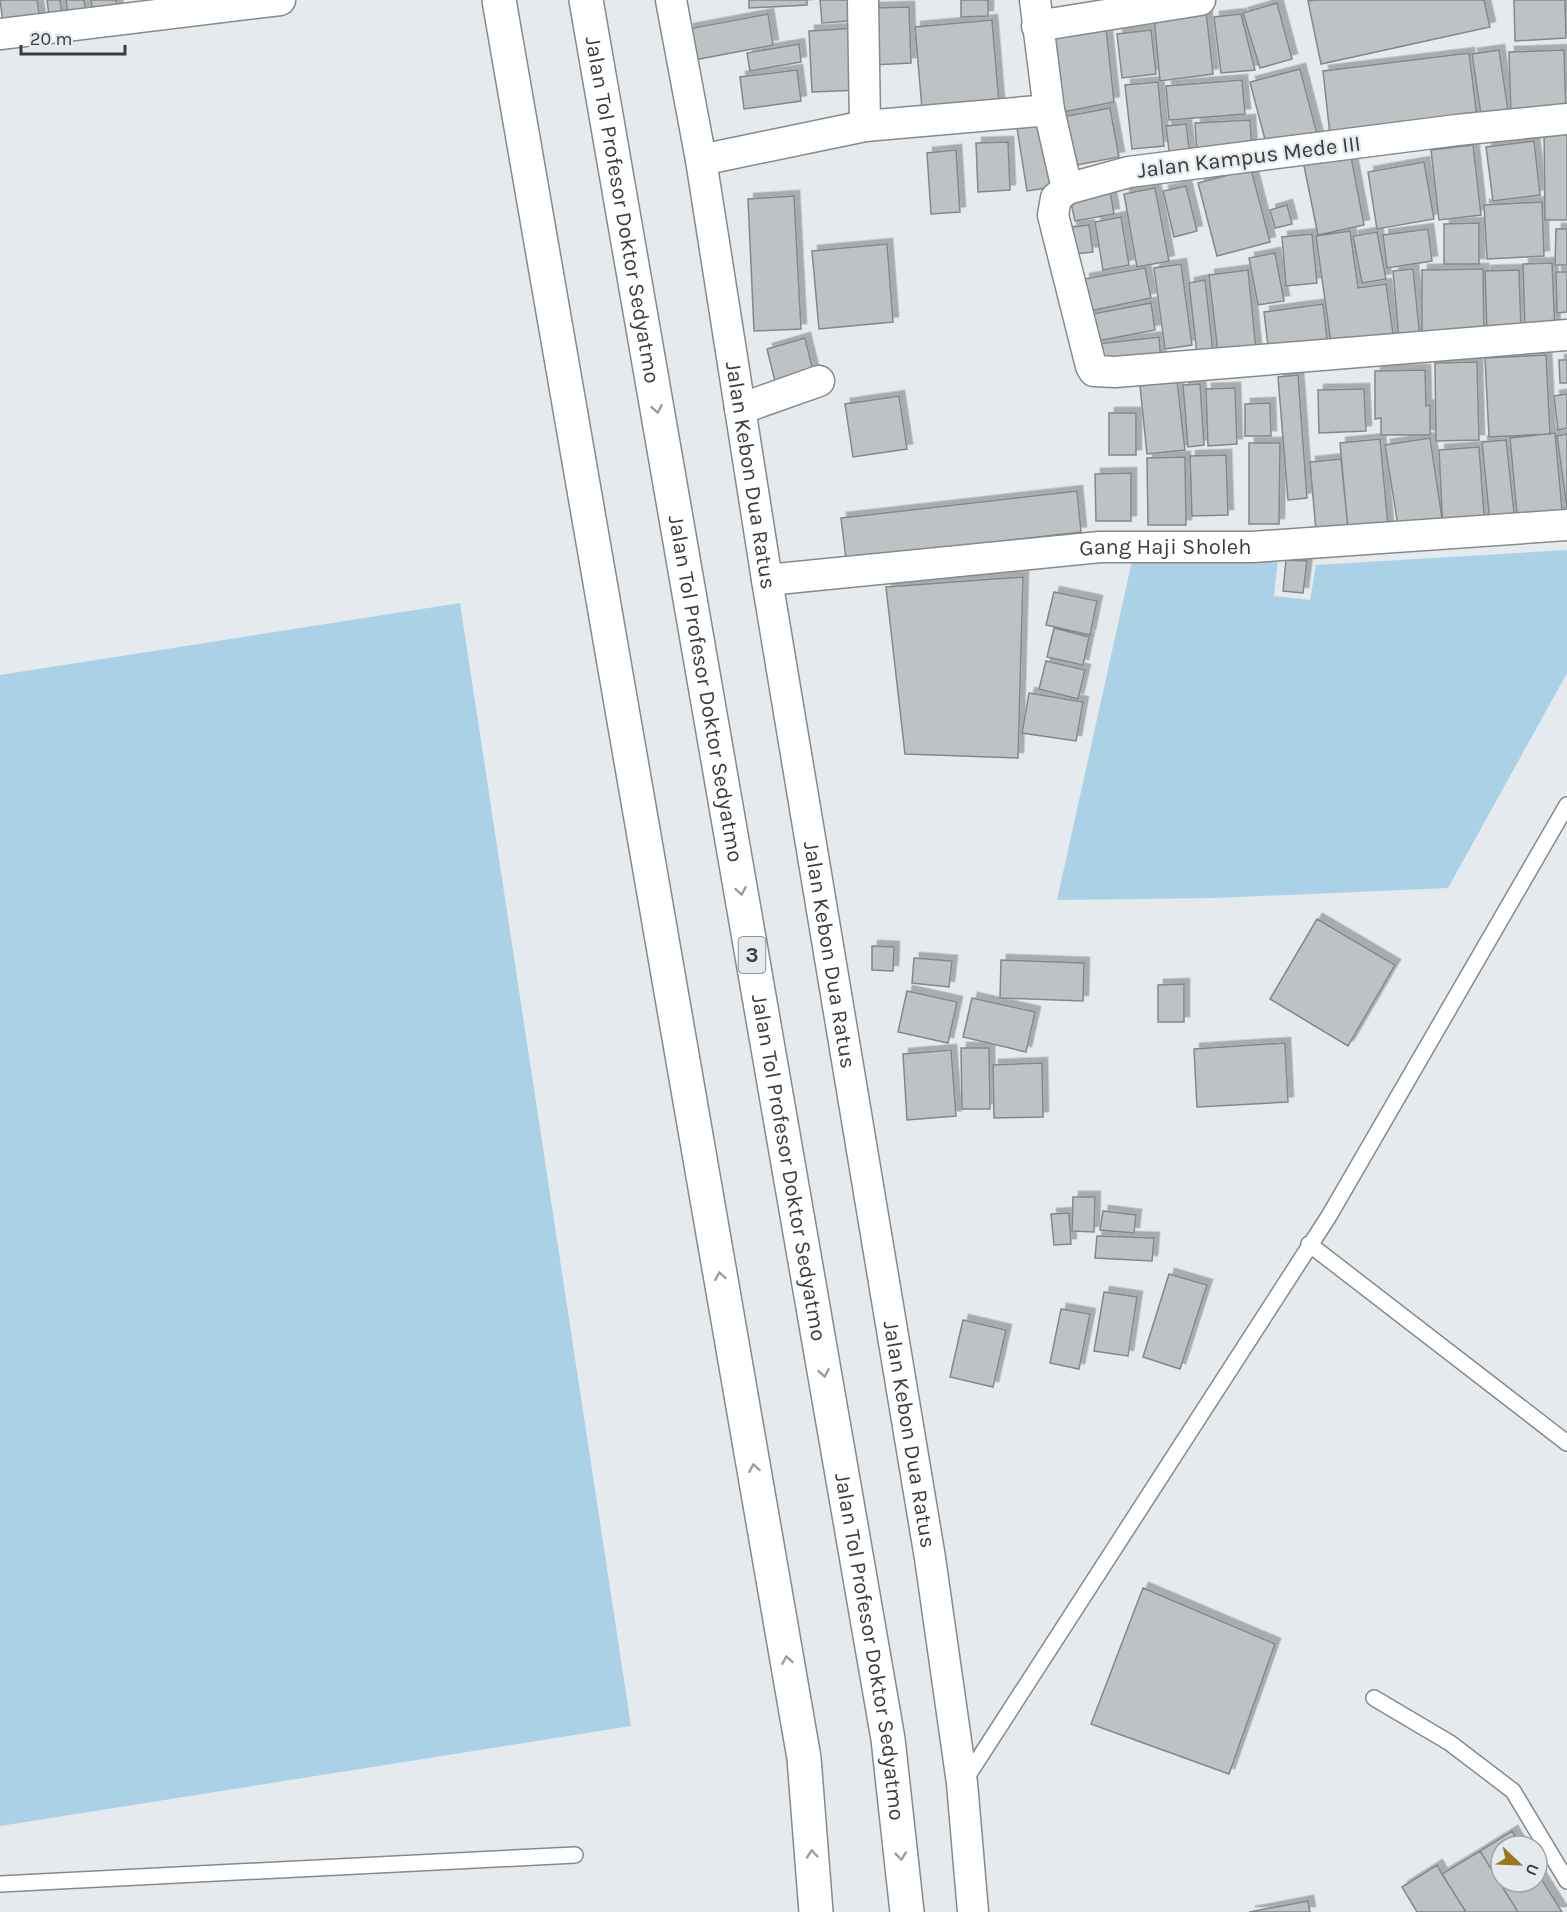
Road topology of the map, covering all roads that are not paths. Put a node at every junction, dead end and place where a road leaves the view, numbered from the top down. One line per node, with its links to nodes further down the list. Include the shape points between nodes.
1 (280, 0): 8 (street)
2 (499, 0): 27 (highway, one-way to 2, via 804,1758)
3 (586, 0): 28 (highway, Jalan Tol Profesor Doktor Sedyatmo / 3, one-way to 28, via 888,1739)
4 (671, 0): 12 (street, Jalan Kebon Dua Ratus)
5 (862, 0): 11 (street)
6 (1200, 0): 7 (street)
7 (1036, 13): 9 (street)
8 (0, 34)
9 (1049, 110): 11 (street); 13 (street)
10 (1567, 119): 13 (street, Jalan Kampus Mede III, via 1128,172)
11 (865, 126): 12 (street)
12 (701, 160): 16 (street, Jalan Kebon Dua Ratus)
13 (1067, 189): 14 (street, via 1056,198 1053,222 1094,371)
14 (1567, 335)
15 (819, 381): 16 (street)
16 (740, 409): 18 (street, Jalan Kebon Dua Ratus)
17 (1567, 525): 18 (street, Gang Haji Sholeh, via 1252,547 1100,547)
18 (767, 580): 23 (street, Jalan Kebon Dua Ratus, via 930,1558)
19 (1567, 805): 20 (lane, via 1335,1206)
20 (1309, 1244): 21 (lane); 23 (lane)
21 (1567, 1443)
22 (1374, 1698): 25 (lane, via 1450,1743 1513,1791)
23 (962, 1784): 29 (street, Jalan Kebon Dua Ratus)
24 (575, 1855): 26 (lane)
25 (1567, 1881)
26 (0, 1884)
27 (816, 1912)
28 (907, 1912)
29 (973, 1912)

